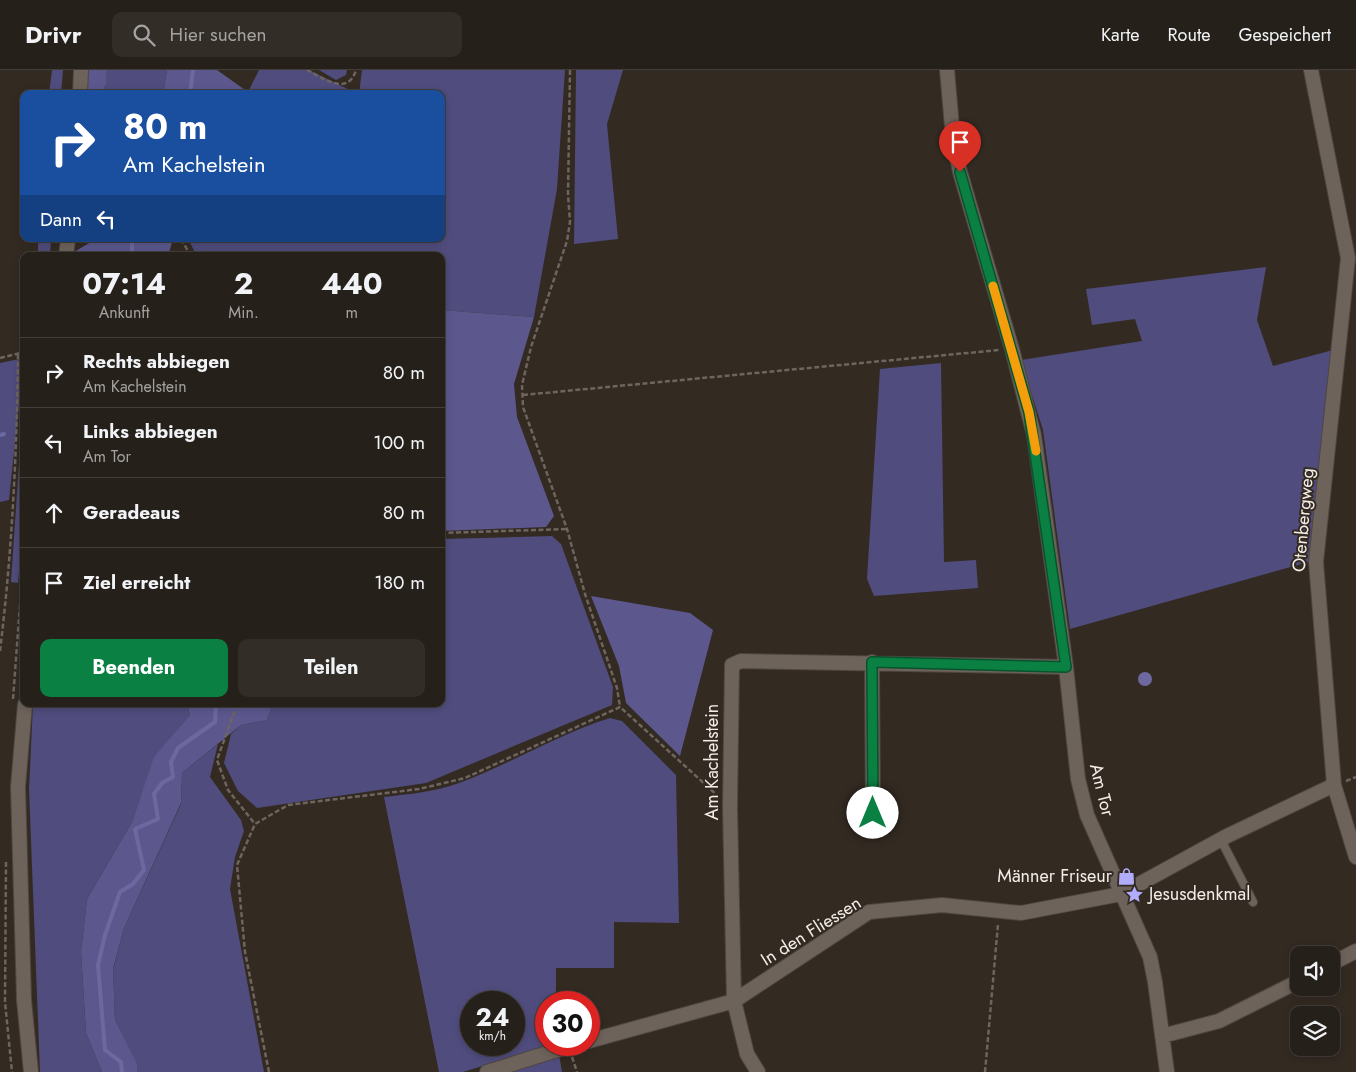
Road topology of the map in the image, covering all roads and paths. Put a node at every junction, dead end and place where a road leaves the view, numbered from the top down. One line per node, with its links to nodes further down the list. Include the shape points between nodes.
1 (81, 70): 7 (street)
2 (307, 70): 3 (path, via 343,86)
3 (356, 70)
4 (570, 70): 11 (path, via 570,222 567,241 531,347)
5 (947, 70): 8 (street, Am Tor, via 953,138 960,172)
6 (1311, 70): 20 (street, Otenbergweg, via 1348,258 1316,562)
7 (80, 90)
8 (1012, 349): 11 (path); 16 (street, Am Tor, via 1029,412)
9 (18, 354): 10 (path); 14 (path, via 17,448)
10 (0, 358)
11 (522, 396): 12 (path, via 523,407)
12 (567, 529): 13 (path); 19 (path, via 585,594 618,688)
13 (445, 533)
14 (0, 651)
15 (872, 662): 16 (street, Am Kachelstein); 21 (street, Am Kachelstein, via 741,661 732,665); 22 (street)
16 (1066, 667): 26 (street, Am Tor, via 1078,779 1087,815)
17 (25, 707): 36 (street, via 18,787 24,1000)
18 (236, 707): 23 (path, via 217,760 228,790)
19 (620, 707): 21 (path); 23 (path, via 465,778 419,789 288,805)
20 (1334, 785): 24 (street, In den Fliessen); 25 (street, Otenbergweg)
21 (730, 807): 32 (street, Am Kachelstein)
22 (873, 813)
23 (255, 824): 37 (path, via 238,865 245,952)
24 (1221, 840): 26 (street, In den Fliessen); 27 (lane)
25 (1356, 857)
26 (1121, 894): 28 (street, In den Fliessen, via 1021,914); 33 (street, Am Tor, via 1150,957)
27 (1253, 902)
28 (999, 912): 32 (street, In den Fliessen, via 942,905 868,912); 40 (path)
29 (1356, 951): 30 (street)
30 (1340, 959)
31 (1290, 985): 33 (street, via 1219,1020)
32 (734, 1001): 34 (street, In den Fliessen); 39 (street, Am Kachelstein, via 747,1054)
33 (1162, 1036): 41 (street, Am Tor)
34 (600, 1038)
35 (538, 1056): 38 (street)
36 (30, 1072)
37 (269, 1072)
38 (487, 1072)
39 (758, 1072)
40 (984, 1072)
41 (1167, 1072)

